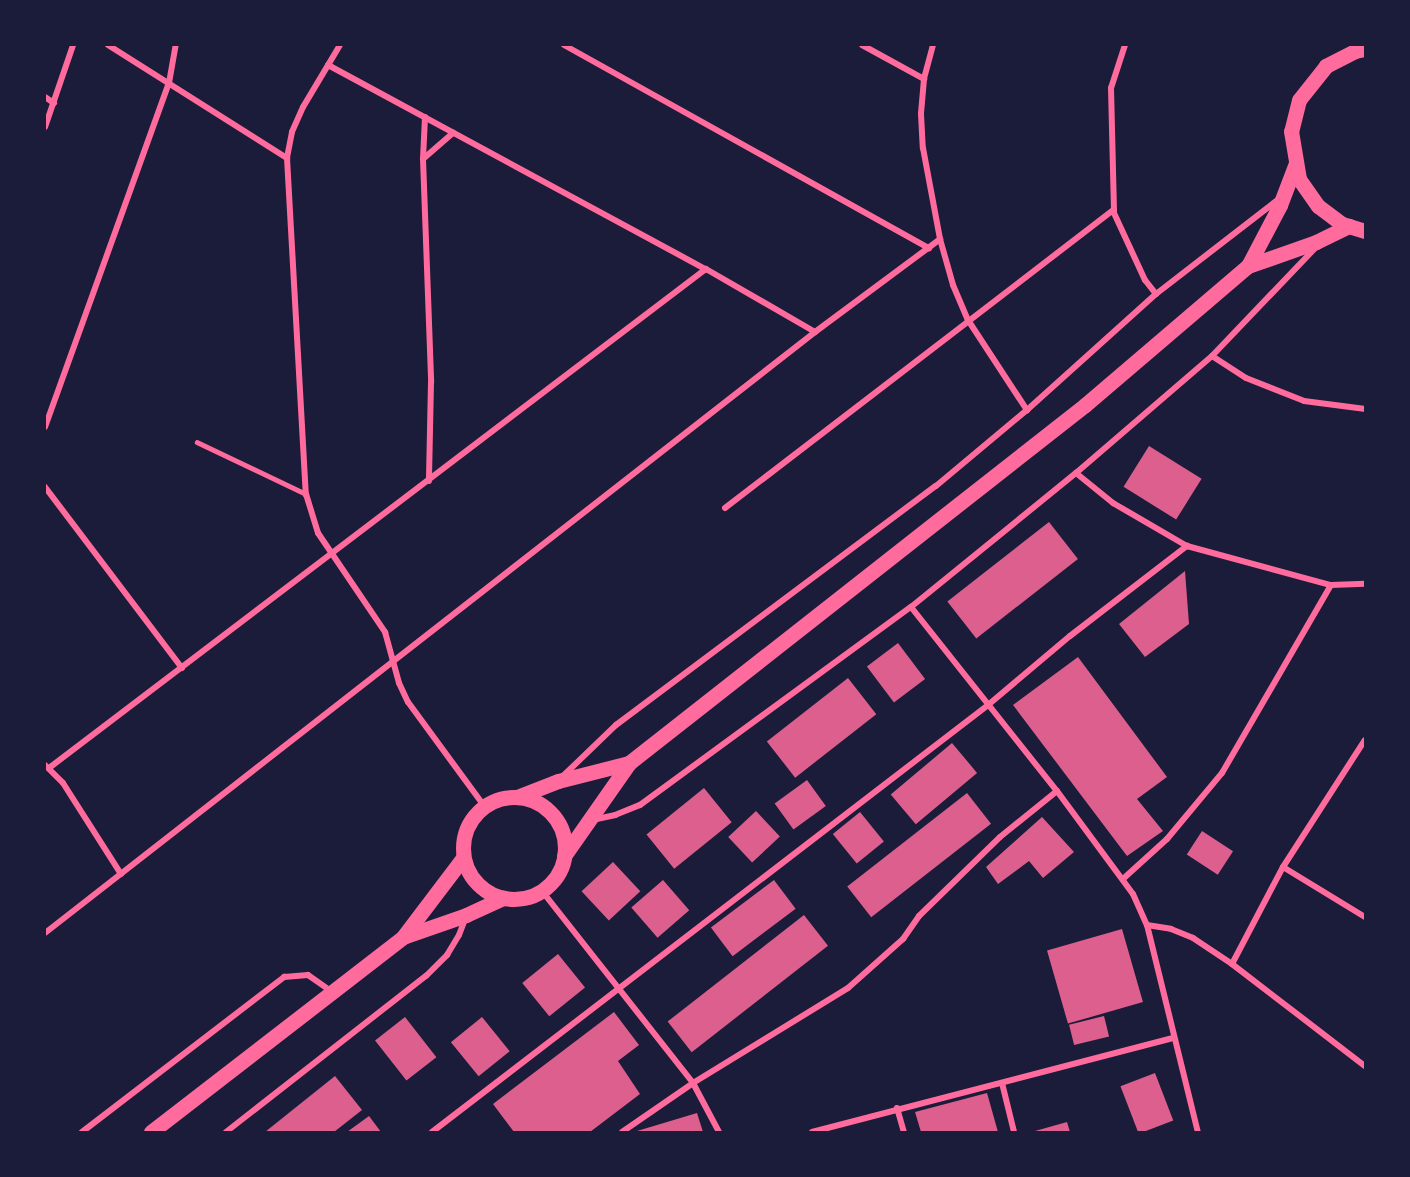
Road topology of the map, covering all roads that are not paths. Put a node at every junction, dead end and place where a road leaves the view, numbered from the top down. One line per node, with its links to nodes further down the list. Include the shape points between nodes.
1 (73, 45): 14 (street)
2 (108, 45): 12 (street)
3 (176, 45): 12 (street)
4 (340, 45): 10 (street)
5 (564, 45): 27 (street)
6 (862, 45): 11 (street)
7 (933, 45): 11 (street)
8 (1125, 45): 22 (street, via 1111,88)
9 (1365, 49): 20 (main road, via 1326,66 1299,100 1291,132)
10 (328, 65): 15 (street); 18 (street, via 303,107)
11 (924, 79): 26 (street, via 922,148)
12 (168, 83): 18 (street); 36 (street)
13 (45, 97): 14 (street)
14 (54, 103): 16 (street)
15 (425, 117): 17 (street); 19 (street)
16 (45, 127)
17 (453, 133): 19 (street); 29 (street)
18 (286, 158): 41 (street)
19 (423, 159): 39 (street, via 431,382)
20 (1296, 163): 21 (main road); 23 (main road, via 1299,179 1318,206)
21 (1284, 195): 28 (main road); 30 (street)
22 (1114, 210): 30 (street, via 1145,280); 31 (street)
23 (1349, 226): 24 (main road); 25 (main road)
24 (1365, 231)
25 (1326, 237): 28 (main road); 33 (street)
26 (940, 239): 27 (street); 31 (street)
27 (929, 248): 32 (street)
28 (1248, 266): 52 (main road, via 1085,405)
29 (706, 269): 32 (street); 39 (street)
30 (1156, 294): 35 (street)
31 (968, 320): 35 (street); 42 (street)
32 (815, 332): 48 (street)
33 (1212, 356): 34 (street, via 1246,378 1304,401); 38 (street)
34 (1365, 409)
35 (1027, 410): 54 (street, via 936,486 616,725)
36 (45, 427)
37 (197, 442): 41 (lane)
38 (1076, 473): 43 (street, via 1113,503); 47 (street)
39 (429, 481): 44 (street)
40 (45, 487): 49 (street)
41 (306, 494): 44 (street, via 318,532)
42 (724, 508)
43 (1187, 546): 46 (street); 50 (street)
44 (331, 555): 48 (street, via 379,621 390,643); 49 (street)
45 (1365, 584): 46 (street)
46 (1331, 585): 63 (street, via 1222,773 1167,838)
47 (911, 607): 50 (street); 58 (street, via 640,805)
48 (394, 664): 57 (street, via 408,702); 62 (street)
49 (182, 668): 53 (street)
50 (988, 705): 55 (street); 72 (street, via 740,893)
51 (1365, 740): 61 (street)
52 (629, 763): 54 (main road); 58 (main road)
53 (47, 766): 62 (street, via 63,783)
54 (558, 781): 56 (main road)
55 (1057, 791): 63 (street); 76 (street, via 1000,837 919,916 903,939 848,988)
56 (517, 797): 57 (main road); 59 (main road, via 548,810 564,840)
57 (484, 806): 60 (main road, via 466,829)
58 (591, 821): 59 (main road)
59 (564, 856): 64 (main road, via 557,876)
60 (463, 858): 65 (main road, via 477,884); 70 (main road)
61 (1283, 867): 67 (street); 71 (street)
62 (121, 874): 69 (street)
63 (1124, 878): 68 (street)
64 (542, 891): 65 (main road, via 523,898); 72 (street)
65 (503, 898): 66 (main road)
66 (466, 915): 70 (main road); 82 (street, via 447,955 426,976)
67 (1365, 917)
68 (1146, 925): 71 (street, via 1172,928); 74 (street)
69 (45, 933)
70 (404, 937): 73 (main road)
71 (1232, 964): 75 (street)
72 (620, 990): 76 (street); 79 (street)
73 (333, 992): 80 (street, via 308,975 284,977); 81 (main road)
74 (1173, 1038): 77 (street); 88 (street)
75 (1365, 1066)
76 (693, 1083): 83 (street); 84 (street)
77 (1002, 1083): 78 (street); 87 (street)
78 (897, 1108): 85 (street); 86 (street)
79 (435, 1131)
80 (82, 1132)
81 (151, 1132)
82 (226, 1132)
83 (622, 1132)
84 (719, 1132)
85 (812, 1132)
86 (904, 1132)
87 (1014, 1132)
88 (1198, 1132)

